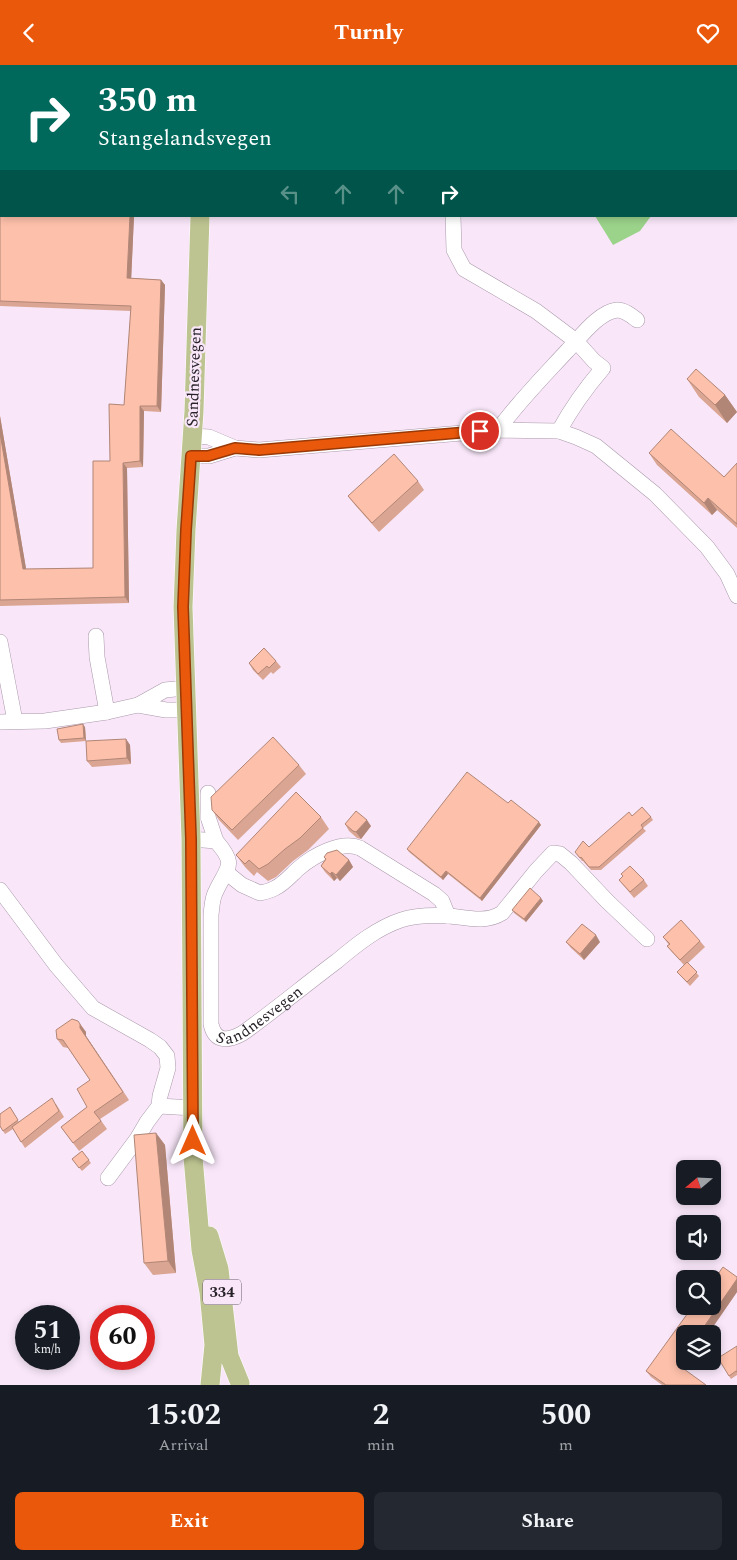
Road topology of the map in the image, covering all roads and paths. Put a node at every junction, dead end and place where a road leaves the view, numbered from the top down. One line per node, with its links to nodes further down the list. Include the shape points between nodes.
1 (200, 217): 7 (main road, Sandnesvegen / 334)
2 (453, 217): 4 (street, via 454,250 464,269 536,311)
3 (637, 320): 4 (street, via 616,310 597,320)
4 (576, 341): 5 (street, via 534,385); 6 (street, via 603,368 582,393)
5 (498, 430): 6 (street); 8 (street, via 259,450)
6 (558, 431): 10 (street, via 596,446 655,494 707,547 727,574)
7 (192, 436): 8 (street, via 209,437); 9 (main road, Sandnesvegen / 334)
8 (235, 448): 9 (street, via 208,456)
9 (191, 456): 13 (main road, Sandnesvegen / 334, via 183,607)
10 (737, 595)
11 (96, 636): 16 (street)
12 (0, 642): 17 (street)
13 (186, 688): 14 (street, via 165,690); 15 (main road, Sandnesvegen / 334)
14 (138, 705): 15 (street); 16 (street)
15 (186, 710): 19 (main road, Sandnesvegen / 334)
16 (107, 712): 17 (street, via 44,721)
17 (8, 721)
18 (208, 793): 20 (street, via 208,817)
19 (191, 839): 20 (street); 26 (main road, Sandnesvegen / 334)
20 (216, 841): 21 (street, via 227,855)
21 (226, 873): 23 (street, via 260,893 276,888 312,858 335,848 354,845 434,894 442,901); 23 (street, Sandnesvegen, via 215,892 211,915 211,1024 214,1033 223,1039 243,1033 383,927 410,917)
22 (0, 890): 25 (street, via 93,1008 150,1040 167,1056 168,1068)
23 (448, 916): 24 (street, via 496,917 553,853 560,854 570,863)
24 (646, 939)
25 (159, 1106): 26 (street); 27 (street)
26 (193, 1108): 28 (main road, Sandnesvegen / 334)
27 (108, 1178)
28 (197, 1201): 29 (main road, Sandnesvegen / 334, via 219,1269 229,1356); 30 (main road, Sandnesvegen / 334, via 214,1345)
29 (241, 1384): 30 (main road, via 230,1380)
30 (211, 1385)

